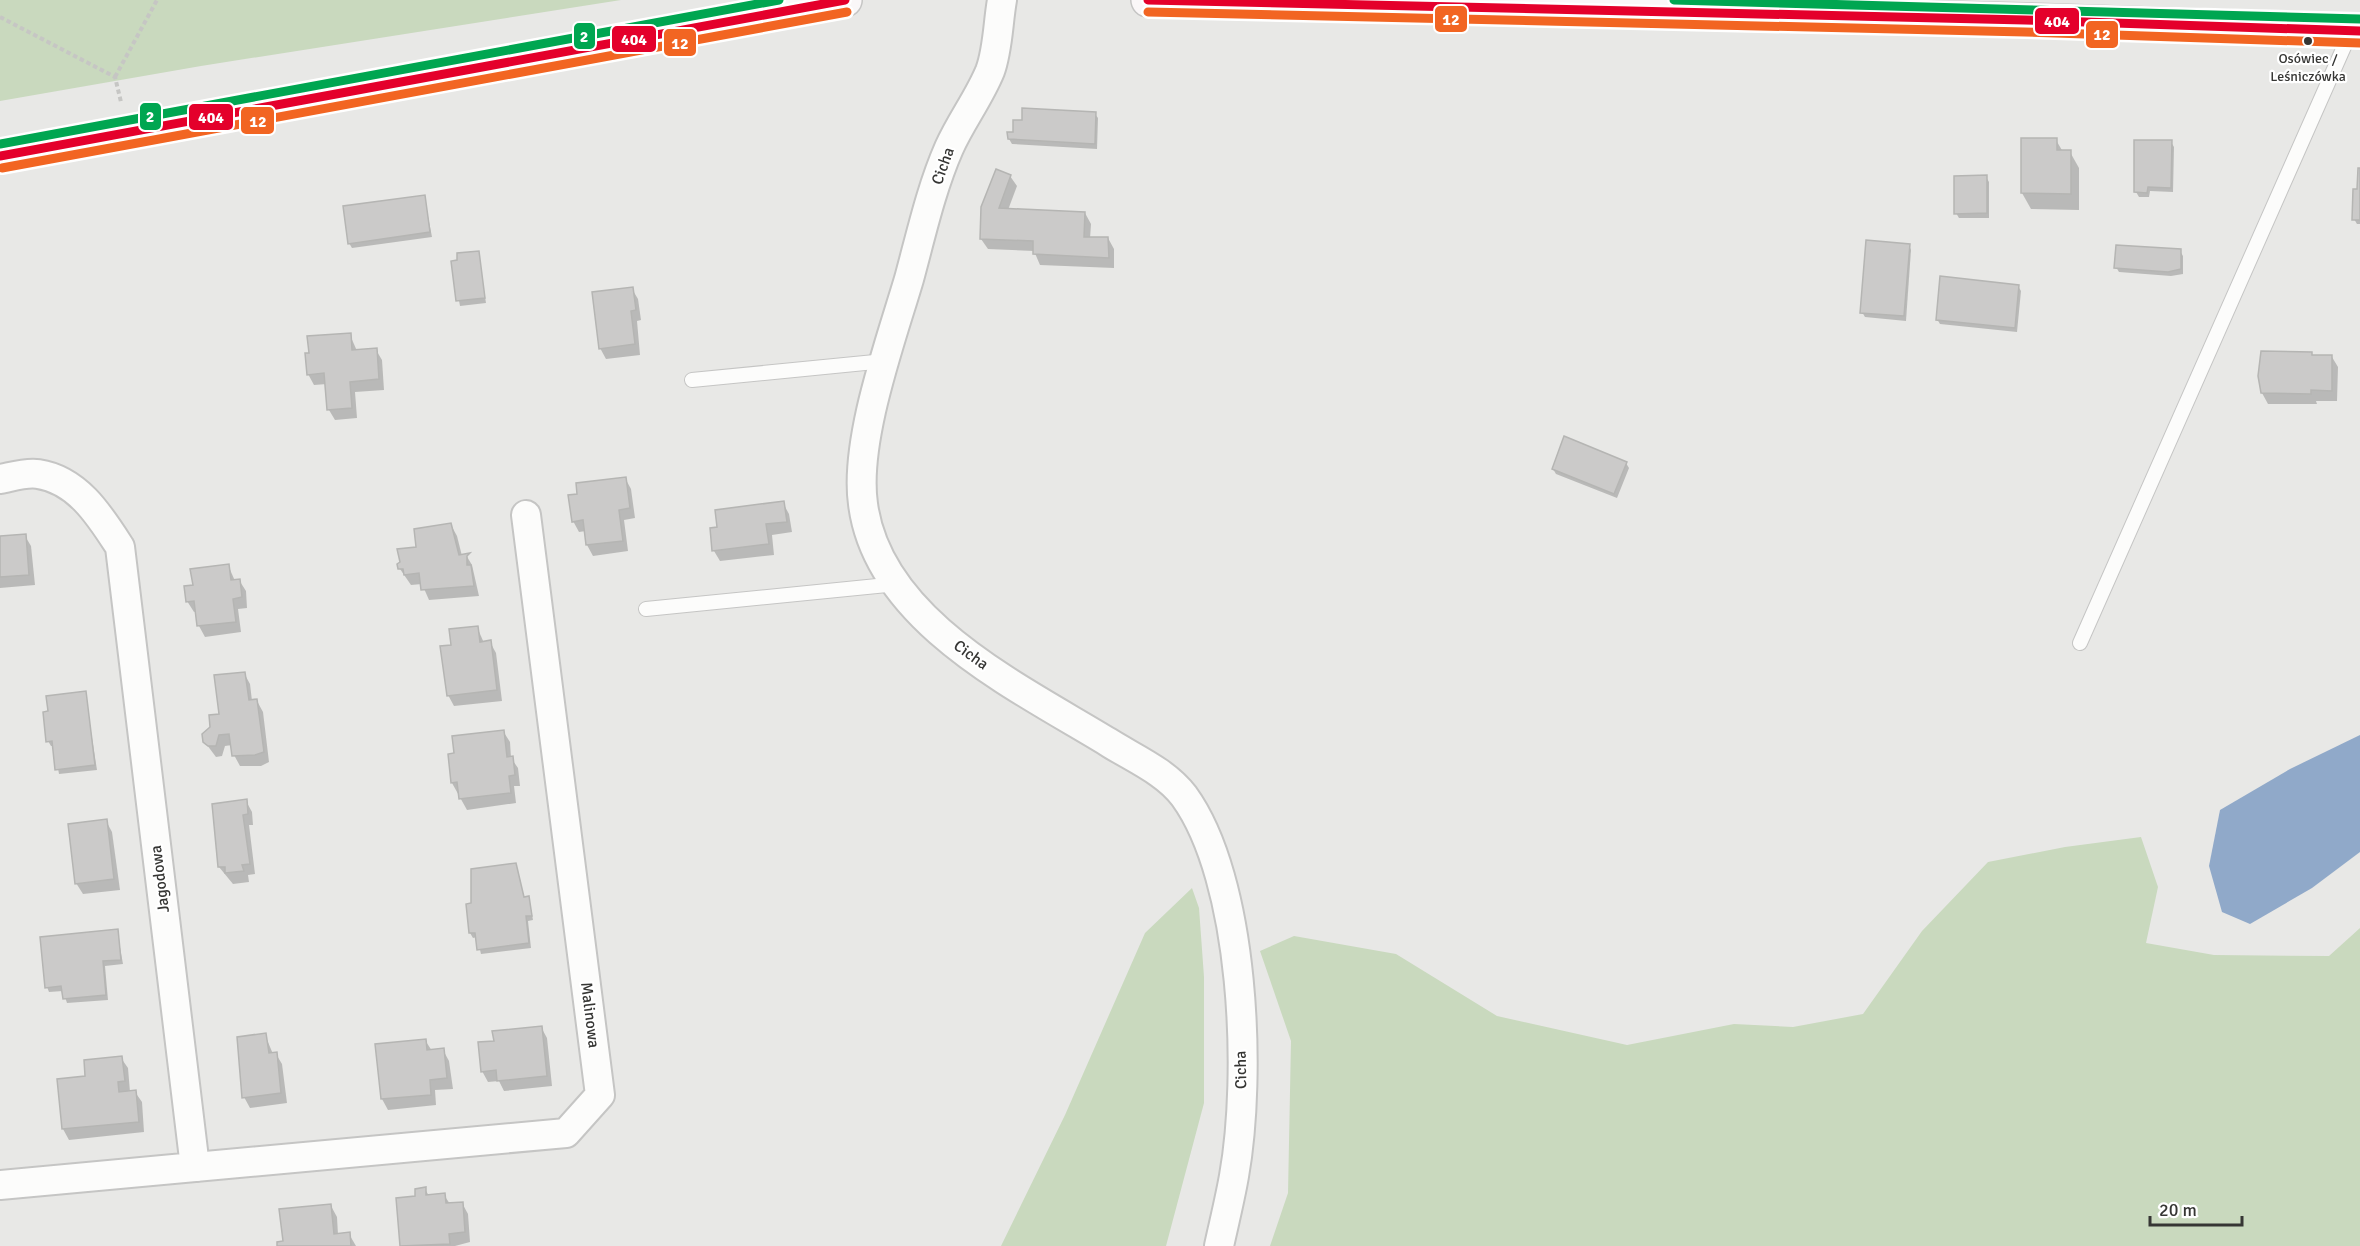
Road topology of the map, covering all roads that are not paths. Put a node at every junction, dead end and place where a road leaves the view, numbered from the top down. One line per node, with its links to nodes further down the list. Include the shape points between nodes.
1 (845, 0): 5 (main road)
2 (1002, 0): 6 (street, Cicha, via 991,68 948,149)
3 (1148, 0): 4 (main road)
4 (2355, 31): 12 (lane)
5 (0, 156)
6 (885, 361): 7 (lane); 10 (street, Cicha, via 872,409 862,476 863,504 881,561)
7 (693, 380)
8 (0, 478): 13 (street, Jagodowa, via 37,473 68,484 98,512 120,547)
9 (526, 515): 13 (street, Malinowa, via 600,1095 566,1133)
10 (897, 584): 11 (lane); 15 (street, Cicha, via 933,626 969,655 1152,768 1182,793 1201,826 1219,872 1232,937 1240,1011 1242,1098 1235,1174)
11 (646, 609)
12 (2080, 643)
13 (195, 1167): 14 (street)
14 (0, 1185)
15 (1219, 1246)

